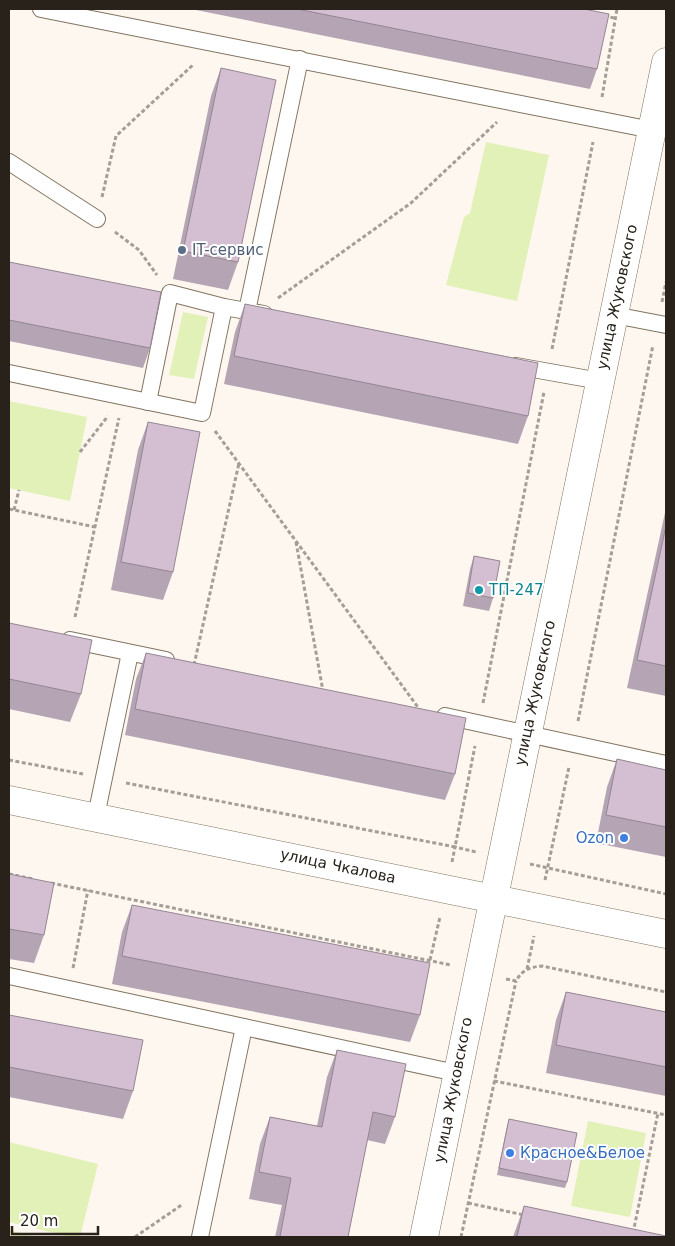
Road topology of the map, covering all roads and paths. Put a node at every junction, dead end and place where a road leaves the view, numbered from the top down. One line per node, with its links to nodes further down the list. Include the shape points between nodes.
1 (41, 9): 5 (lane)
2 (617, 9): 4 (path)
3 (597, 14): 4 (path)
4 (615, 18): 9 (path)
5 (216, 43): 6 (lane); 12 (path, via 116,136)
6 (300, 58): 8 (lane); 16 (lane)
7 (666, 62): 10 (main road, улица Жуковского)
8 (529, 105): 9 (lane); 16 (path, via 500,120 411,203)
9 (598, 119): 10 (lane); 22 (path)
10 (652, 130): 17 (main road, улица Жуковского)
11 (9, 162): 12 (lane)
12 (97, 219): 14 (path, via 139,250)
13 (666, 282): 19 (path)
14 (170, 294): 15 (lane); 25 (lane)
15 (224, 307): 16 (lane); 26 (lane)
16 (252, 312): 18 (lane)
17 (614, 315): 19 (lane); 23 (main road, улица Жуковского)
18 (276, 317)
19 (662, 325): 42 (path)
20 (499, 363): 22 (lane)
21 (9, 373): 24 (lane)
22 (548, 373): 23 (lane); 40 (path)
23 (600, 381): 41 (main road, улица Жуковского)
24 (124, 396): 25 (lane); 27 (path); 32 (path)
25 (148, 402): 26 (lane)
26 (202, 413): 28 (path)
27 (80, 452)
28 (239, 463): 33 (path); 37 (path)
29 (19, 490): 31 (path)
30 (9, 509): 31 (path)
31 (14, 510): 32 (path)
32 (95, 527): 35 (path)
33 (296, 541): 38 (path); 39 (path)
34 (53, 636): 35 (lane)
35 (70, 640): 36 (lane)
36 (130, 653): 37 (lane); 45 (lane)
37 (194, 666)
38 (323, 692)
39 (420, 711): 40 (lane)
40 (479, 724): 41 (lane); 45 (path, via 455,847)
41 (526, 734): 42 (lane); 52 (main road, улица Жуковского)
42 (573, 744): 44 (lane); 53 (path)
43 (9, 760): 45 (path)
44 (666, 764)
45 (104, 778): 47 (lane)
46 (9, 800): 47 (main road, улица Чкалова)
47 (96, 816): 52 (main road, улица Чкалова)
48 (9, 874): 49 (path)
49 (35, 879)
50 (44, 881): 51 (path)
51 (88, 890): 56 (path); 59 (path)
52 (492, 898): 53 (main road, улица Чкалова); 56 (main road, улица Жуковского)
53 (540, 907): 54 (main road, улица Чкалова); 55 (path)
54 (666, 934)
55 (527, 969): 58 (path); 60 (path, via 542,966)
56 (477, 972): 58 (path); 62 (main road, улица Жуковского)
57 (9, 976): 59 (lane)
58 (516, 981): 63 (path)
59 (69, 989): 61 (lane)
60 (666, 992)
61 (244, 1027): 62 (lane); 66 (lane)
62 (456, 1073): 71 (main road, улица Жуковского)
63 (494, 1081): 64 (path); 67 (path)
64 (658, 1113): 65 (path); 73 (path)
65 (666, 1115)
66 (210, 1186): 69 (path); 70 (lane)
67 (468, 1203): 68 (path); 72 (path)
68 (526, 1215)
69 (135, 1237)
70 (200, 1237)
71 (424, 1237)
72 (461, 1237)
73 (633, 1237)

